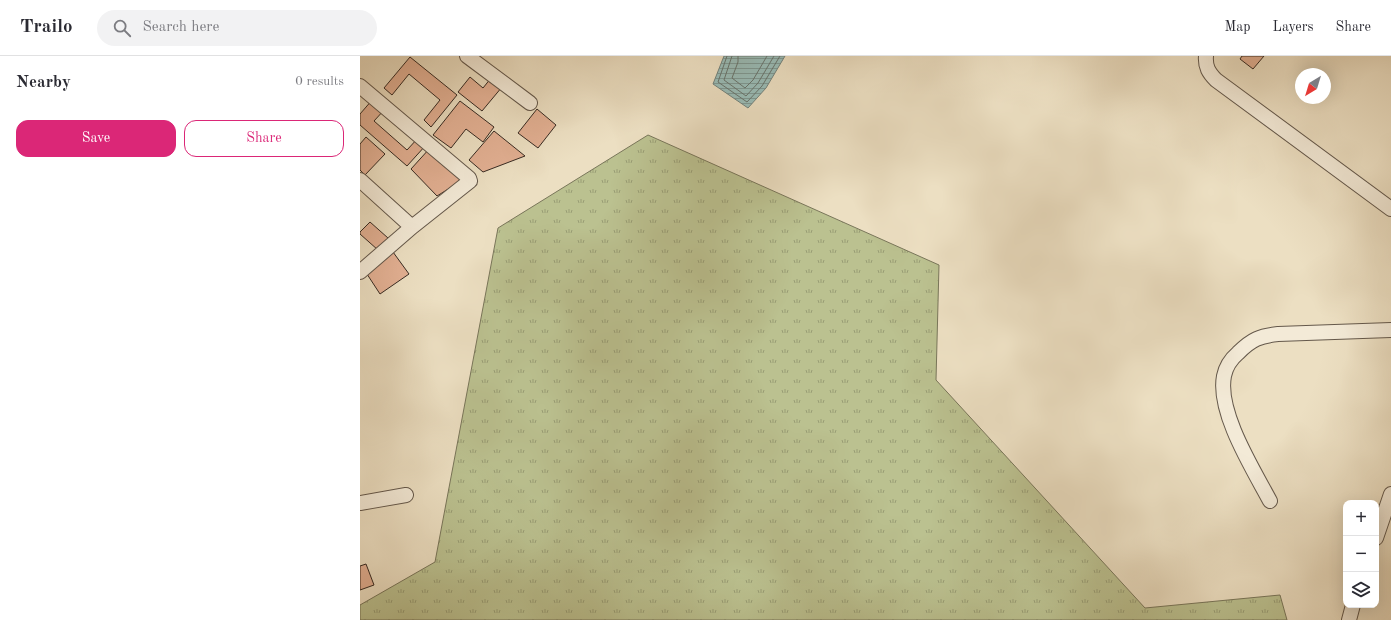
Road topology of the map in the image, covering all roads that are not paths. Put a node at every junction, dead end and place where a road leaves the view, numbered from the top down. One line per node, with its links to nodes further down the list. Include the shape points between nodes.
1 (467, 56): 4 (street)
2 (1206, 56): 6 (street, via 1206,67 1216,80)
3 (360, 86): 7 (street, via 470,180)
4 (530, 103)
5 (360, 180): 7 (street)
6 (1391, 209)
7 (412, 227): 8 (street)
8 (360, 272)
9 (1391, 330): 12 (street, via 1262,336 1246,345 1230,360 1224,376 1224,393 1231,425)
10 (1391, 494): 14 (street)
11 (406, 495): 13 (street)
12 (1270, 501)
13 (360, 503)
14 (1377, 536)
15 (1352, 608): 16 (street)
16 (1350, 620)

